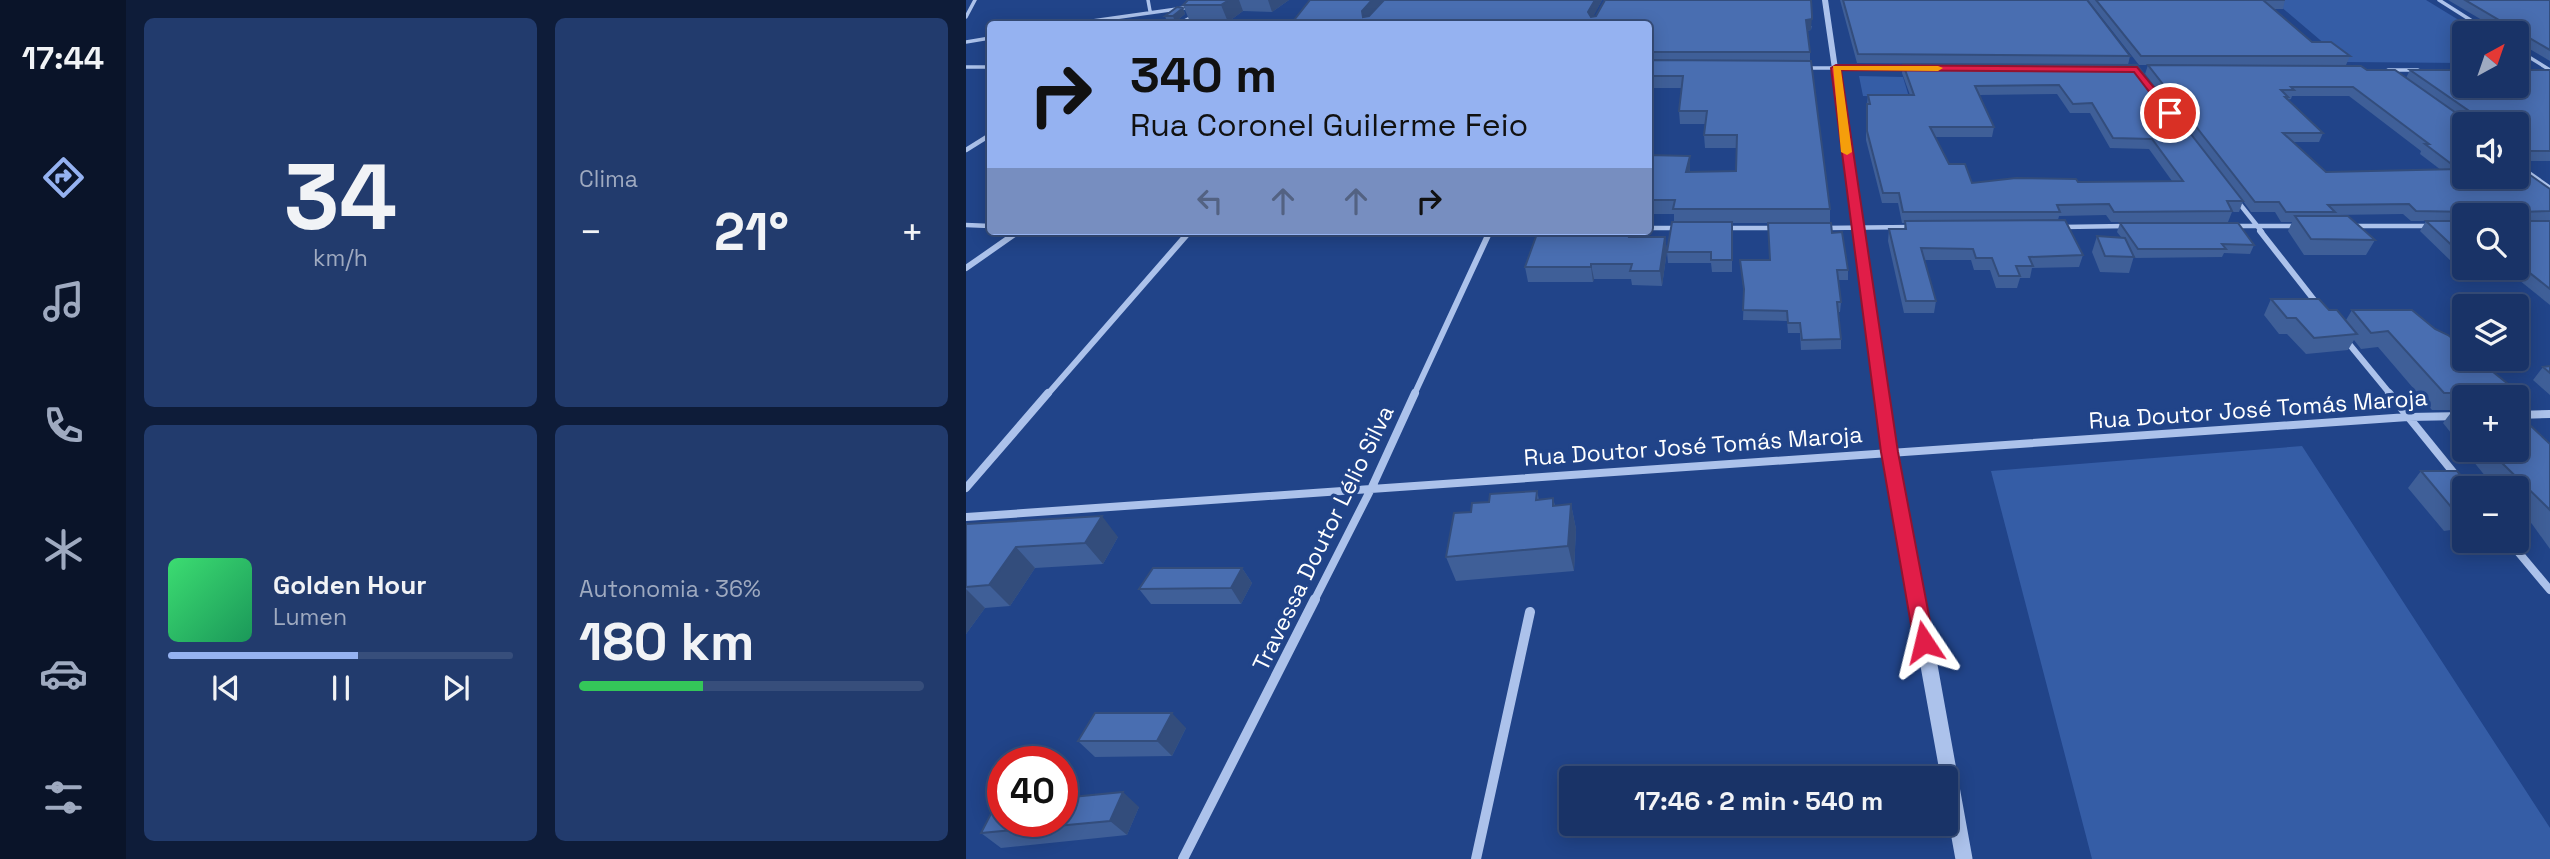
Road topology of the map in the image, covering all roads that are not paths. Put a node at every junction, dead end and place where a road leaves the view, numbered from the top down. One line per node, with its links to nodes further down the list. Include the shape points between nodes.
1 (975, 0): 6 (street)
2 (1148, 0): 5 (street)
3 (1825, 0): 16 (street)
4 (2439, 0): 9 (street)
5 (1150, 11): 7 (street); 8 (street, via 1186,8 1197,14)
6 (966, 18)
7 (1088, 21)
8 (1184, 21)
9 (2472, 21)
10 (987, 38): 11 (street)
11 (966, 42)
12 (2529, 57): 20 (street)
13 (966, 67): 14 (street)
14 (987, 67)
15 (1796, 68): 16 (street)
16 (1836, 68): 17 (street); 42 (street)
17 (1918, 68)
18 (2425, 70): 21 (street, via 2386,70)
19 (2538, 70): 20 (street)
20 (2550, 70)
21 (2398, 78)
22 (987, 137): 23 (street)
23 (966, 150)
24 (2529, 173): 25 (street)
25 (2550, 188)
26 (2230, 192): 31 (street)
27 (966, 225): 28 (street)
28 (987, 226)
29 (2133, 226): 36 (street)
30 (2228, 226): 31 (street)
31 (2255, 226): 32 (street); 47 (street)
32 (2311, 226)
33 (2339, 226): 34 (street)
34 (2436, 226)
35 (1915, 227): 42 (street)
36 (2051, 227)
37 (1652, 228): 38 (street)
38 (1688, 228)
39 (1715, 228): 40 (street)
40 (1781, 228)
41 (1821, 228): 42 (street)
42 (1858, 228): 53 (street)
43 (1013, 235): 46 (street)
44 (1187, 235): 56 (street)
45 (1488, 235): 55 (street, Travessa Doutor Lélio Silva)
46 (966, 268)
47 (2323, 311)
48 (2340, 332): 52 (street)
49 (2550, 414): 50 (street)
50 (2529, 415)
51 (2452, 416): 52 (street, Rua Doutor José Tomás Maroja)
52 (2408, 417): 53 (street, Rua Doutor José Tomás Maroja); 54 (street)
53 (1890, 452): 55 (street, Rua Doutor José Tomás Maroja); 63 (street)
54 (2456, 476)
55 (1372, 487): 57 (street, Rua Doutor José Tomás Maroja); 61 (street, Travessa Doutor Lélio Silva)
56 (966, 488)
57 (966, 517)
58 (2520, 553): 59 (street)
59 (2550, 590)
60 (1530, 612): 62 (street)
61 (1182, 859)
62 (1476, 859)
63 (1964, 859)

